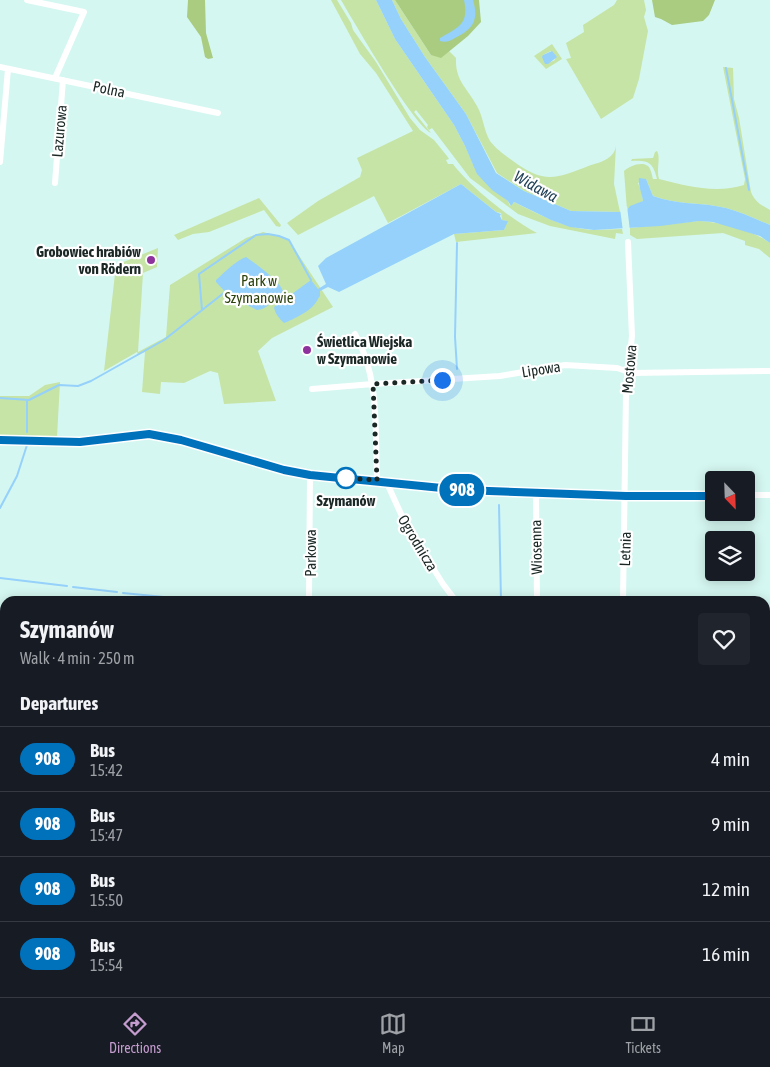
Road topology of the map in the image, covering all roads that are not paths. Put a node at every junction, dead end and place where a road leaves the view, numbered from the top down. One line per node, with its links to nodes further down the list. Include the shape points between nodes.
1 (27, 0): 4 (street, via 84,12)
2 (0, 67): 3 (street, Polna)
3 (8, 69): 4 (street, Polna); 7 (street)
4 (55, 78): 5 (street, Polna)
5 (63, 80): 6 (street, Polna); 8 (street, Lazurowa)
6 (218, 113)
7 (0, 162)
8 (55, 183)
9 (628, 242): 12 (street, Mostowa, via 632,336)
10 (355, 334): 13 (street, Ogrodnicza, via 365,352)
11 (770, 371): 12 (street, Lipowa)
12 (628, 372): 13 (street, Lipowa, via 618,368 565,365 500,376); 21 (street, Mostowa)
13 (373, 384): 14 (street, Lipowa); 17 (street, Ogrodnicza)
14 (312, 389)
15 (0, 440): 16 (street, via 80,442 149,434 169,436)
16 (310, 475): 17 (street); 23 (street, Parkowa)
17 (381, 481): 18 (street, via 462,490); 24 (street, Ogrodnicza)
18 (536, 492): 21 (street); 25 (street, Wiosenna)
19 (755, 495): 20 (street)
20 (770, 495)
21 (626, 496): 22 (street); 26 (street, Letnia)
22 (705, 496)
23 (309, 596)
24 (452, 596)
25 (537, 596)
26 (623, 596)

